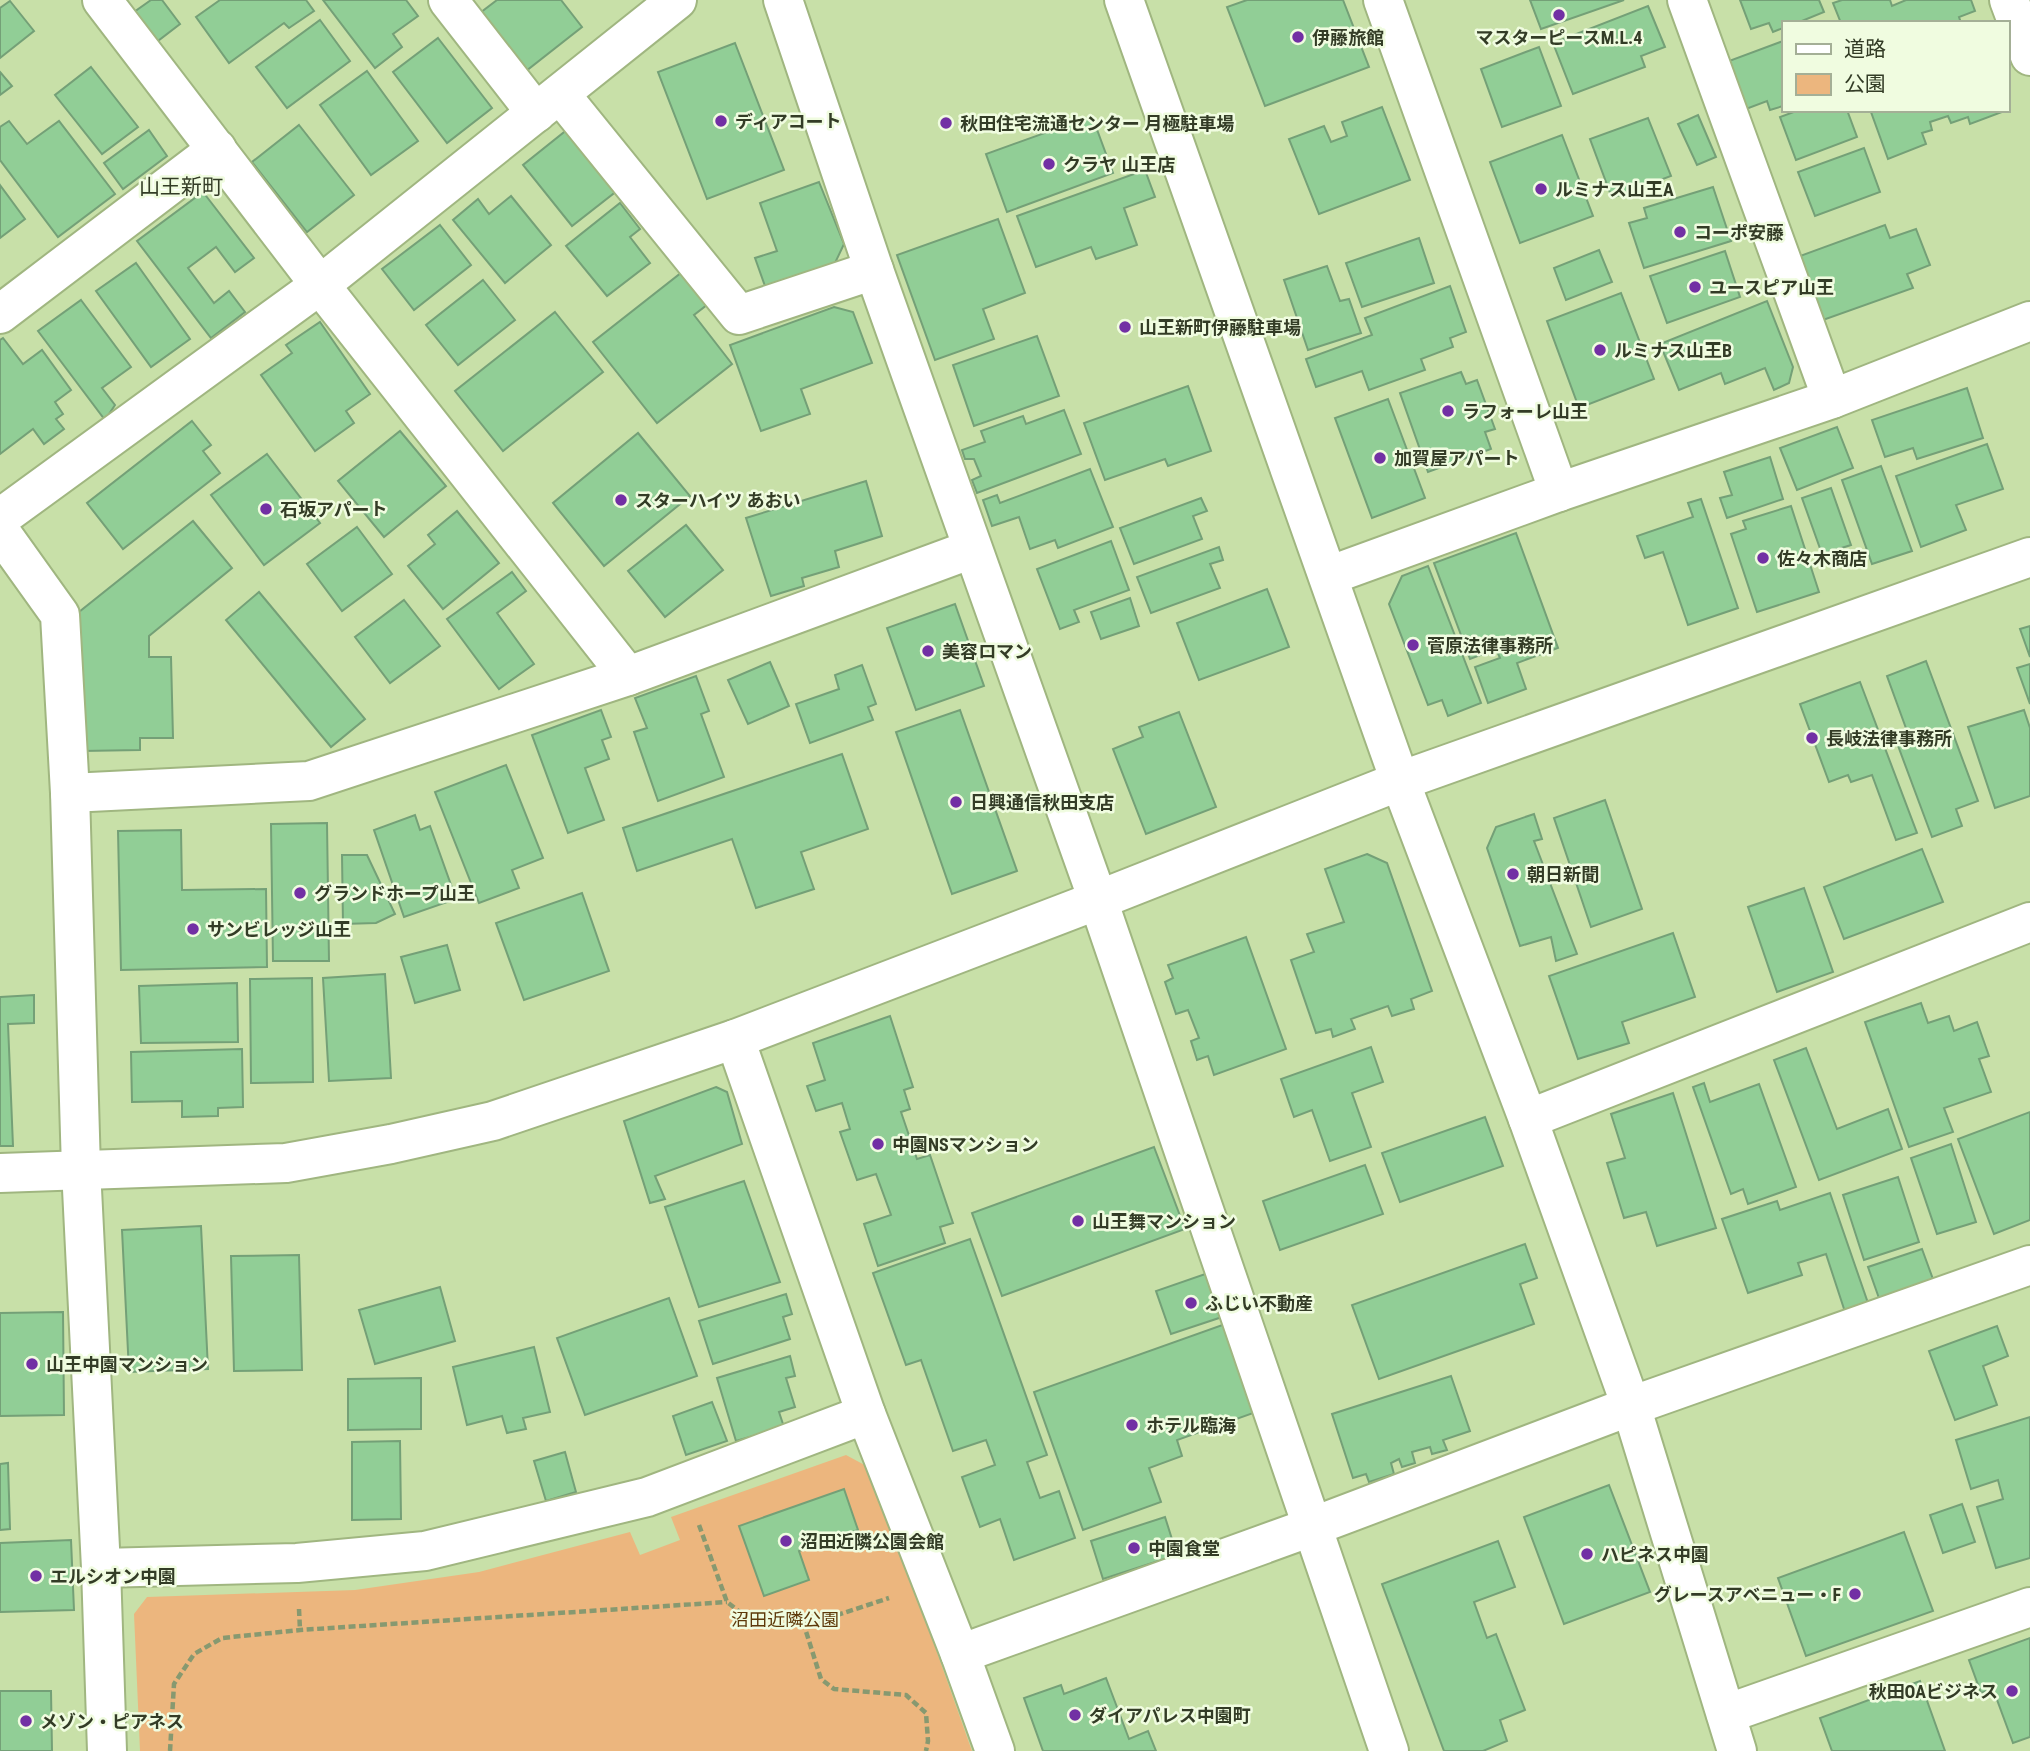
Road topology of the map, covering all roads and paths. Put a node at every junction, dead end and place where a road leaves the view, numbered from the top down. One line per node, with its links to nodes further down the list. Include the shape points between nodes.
1 (102, 0): 11 (street)
2 (448, 0): 10 (street)
3 (677, 0): 10 (street)
4 (783, 0): 12 (street)
5 (1124, 0): 22 (street)
6 (1383, 0): 17 (street)
7 (1687, 0): 16 (street)
8 (2009, 0): 9 (street)
9 (2030, 56)
10 (548, 103): 12 (street, via 738,315); 13 (street)
11 (217, 149): 13 (street); 14 (street)
12 (874, 270): 20 (street)
13 (320, 285): 18 (street); 23 (street)
14 (0, 314)
15 (2030, 321): 16 (street)
16 (1832, 399): 17 (street)
17 (1559, 492): 22 (street)
18 (0, 518)
19 (0, 531): 25 (street, via 60,615)
20 (972, 549): 23 (street); 26 (street)
21 (2030, 557): 24 (street)
22 (1328, 576): 24 (street)
23 (628, 676): 25 (street, via 309,781)
24 (1400, 781): 26 (street); 29 (street)
25 (70, 793): 30 (street)
26 (1098, 900): 28 (street); 35 (street)
27 (2030, 922): 29 (street)
28 (735, 1039): 30 (street, via 492,1121 391,1144 286,1163); 34 (street)
29 (1528, 1119): 33 (street)
30 (81, 1168): 31 (street); 37 (street)
31 (0, 1173)
32 (2030, 1265): 33 (street)
33 (1631, 1406): 35 (street); 43 (street)
34 (866, 1414): 37 (street, via 647,1497 425,1550 297,1563); 38 (street)
35 (1314, 1526): 42 (street); 48 (street)
36 (699, 1527): 39 (path)
37 (101, 1568): 44 (street)
38 (932, 1583): 41 (path, via 819,1621); 42 (street)
39 (727, 1602): 41 (path, via 750,1620 769,1626); 45 (path, via 222,1638 194,1654 174,1684)
40 (2030, 1607): 43 (street)
41 (803, 1622): 46 (path, via 821,1679 834,1689 906,1695 926,1713)
42 (960, 1654): 47 (street)
43 (1726, 1714): 49 (street)
44 (107, 1751)
45 (170, 1751)
46 (926, 1751)
47 (995, 1751)
48 (1390, 1751)
49 (1737, 1751)

